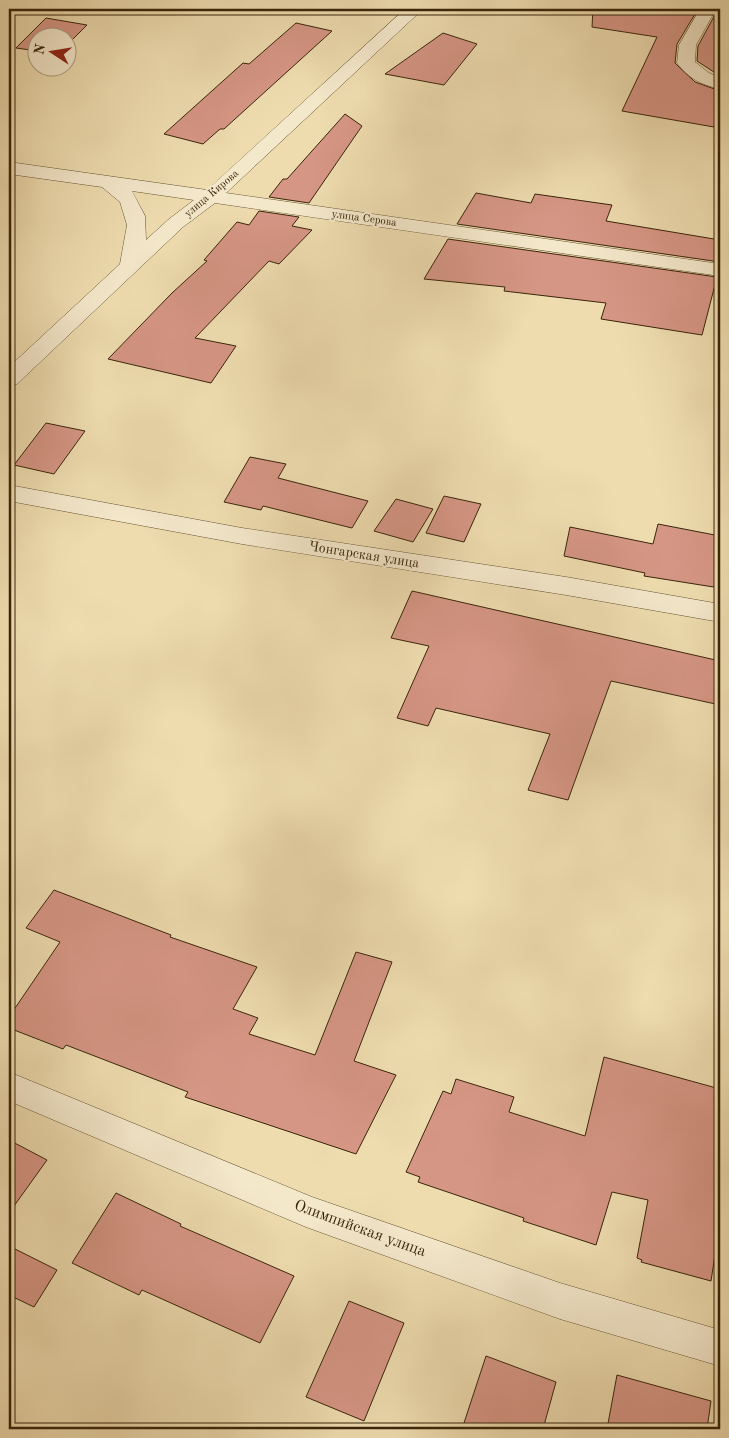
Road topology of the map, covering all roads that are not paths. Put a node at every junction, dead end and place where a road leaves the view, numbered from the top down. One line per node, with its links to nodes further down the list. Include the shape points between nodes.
1 (415, 9): 6 (street, улица Кирова)
2 (708, 9): 3 (street, via 686,50 686,63 692,72)
3 (720, 84)
4 (9, 168): 5 (street, улица Серова)
5 (109, 183): 6 (street, улица Серова); 7 (street, via 129,201 134,214 137,244)
6 (210, 198): 7 (street, улица Кирова, via 176,223); 8 (street, улица Серова)
7 (130, 266): 9 (street, улица Кирова)
8 (720, 270)
9 (9, 379)
10 (9, 493): 11 (street, Чонгарская улица, via 242,536)
11 (720, 613)
12 (9, 1086): 13 (street, Олимпийская улица, via 306,1211 560,1301)
13 (720, 1348)

